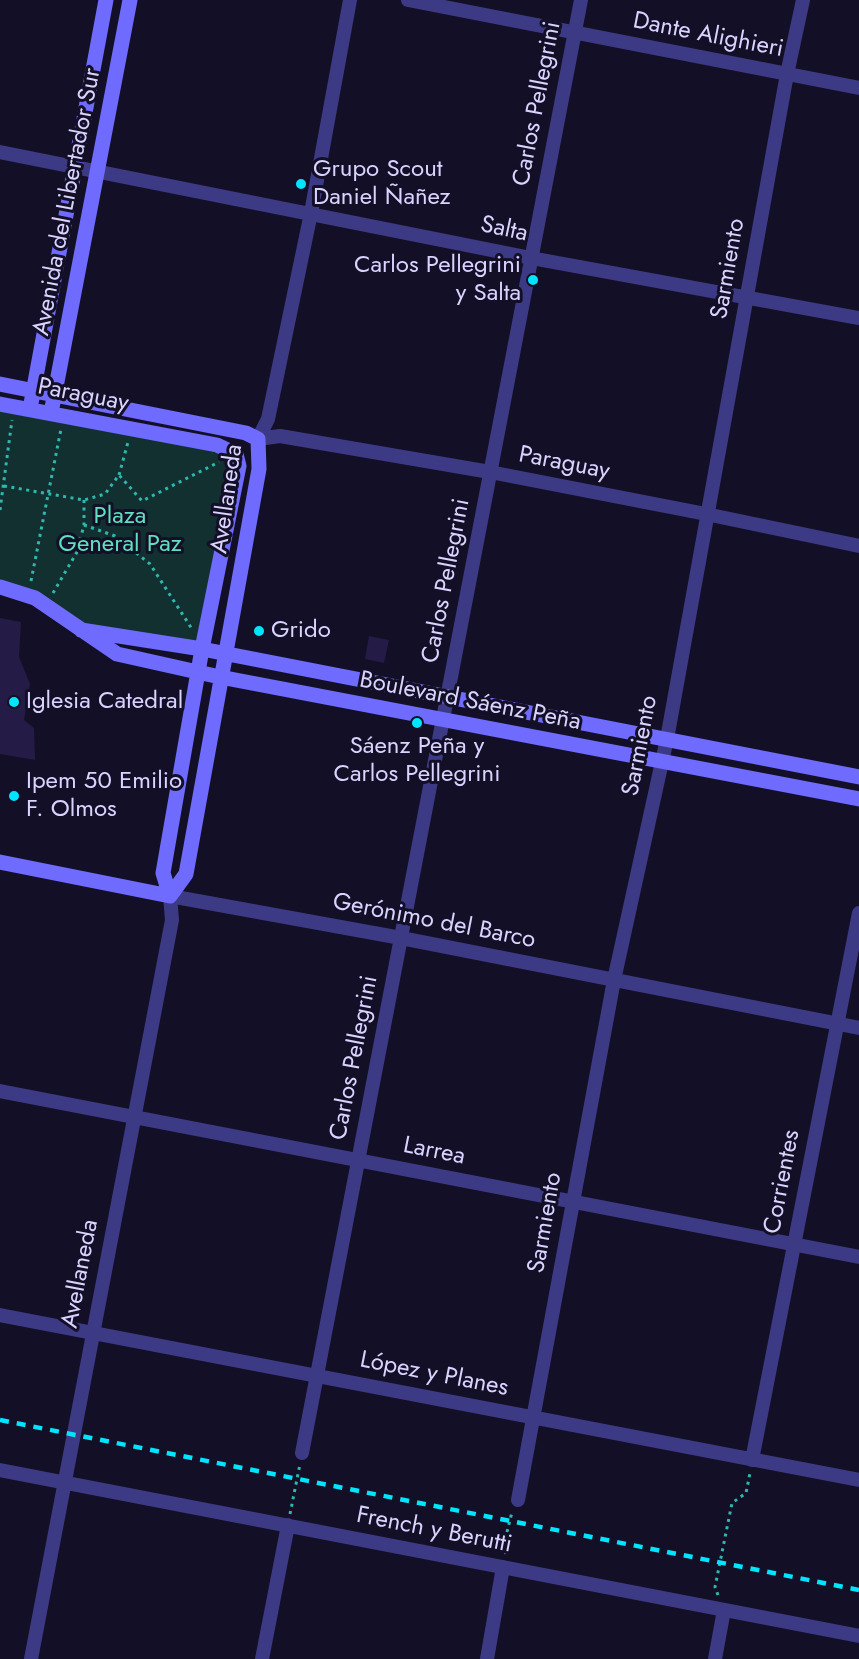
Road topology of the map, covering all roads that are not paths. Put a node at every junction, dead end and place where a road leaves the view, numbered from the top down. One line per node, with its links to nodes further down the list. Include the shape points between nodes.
1 (106, 0): 11 (main road, Avenida del Libertador Sur)
2 (130, 0): 12 (main road, Avenida del Libertador Sur)
3 (351, 0): 13 (street, Avellaneda)
4 (408, 0): 7 (street, Dante Alighieri)
5 (581, 0): 7 (street, Carlos Pellegrini)
6 (803, 0): 8 (street, Sarmiento)
7 (574, 33): 8 (street, Dante Alighieri); 14 (street, Carlos Pellegrini)
8 (787, 74): 9 (street, Dante Alighieri); 15 (street, Sarmiento)
9 (859, 88)
10 (0, 152): 11 (street, Salta)
11 (76, 167): 12 (street, Salta); 18 (main road, Avenida del Libertador Sur)
12 (97, 171): 13 (street, Salta); 19 (main road, Avenida del Libertador Sur)
13 (311, 213): 14 (street, Salta); 23 (street, Avellaneda, via 268,419)
14 (531, 258): 15 (street, Salta); 25 (street, Carlos Pellegrini)
15 (747, 296): 16 (street, Salta); 26 (street, Sarmiento)
16 (859, 318)
17 (0, 384): 18 (main road, Paraguay)
18 (33, 390): 19 (main road, Paraguay); 21 (main road, Avenida del Libertador Sur)
19 (55, 395): 22 (main road, Avenida del Libertador Sur); 23 (main road, Paraguay, via 246,433)
20 (7, 405): 21 (main road, Paraguay)
21 (30, 409): 22 (main road, Paraguay)
22 (57, 414): 24 (main road, Paraguay, via 217,445)
23 (258, 439): 24 (main road); 25 (street, Paraguay, via 280,436); 31 (main road, Avellaneda, via 259,469)
24 (236, 454): 30 (main road, Avellaneda, via 239,466)
25 (490, 472): 26 (street, Paraguay); 34 (street, Carlos Pellegrini)
26 (706, 514): 27 (street, Paraguay); 36 (street, Sarmiento)
27 (859, 546)
28 (0, 587): 29 (main road, Boulevard Sáenz Peña, via 28,595)
29 (81, 630): 30 (main road, Boulevard Sáenz Peña); 32 (main road, Boulevard Sáenz Peña, via 117,654)
30 (202, 649): 31 (main road, Boulevard Sáenz Peña); 32 (main road, Avellaneda)
31 (225, 654): 33 (main road, Avellaneda); 34 (main road, Boulevard Sáenz Peña)
32 (198, 672): 33 (main road, Boulevard Sáenz Peña); 41 (main road, Avellaneda, via 163,873)
33 (220, 677): 35 (main road, Boulevard Sáenz Peña); 41 (main road, Avellaneda, via 186,874)
34 (447, 698): 35 (street, Carlos Pellegrini); 36 (main road, Boulevard Sáenz Peña)
35 (443, 720): 37 (main road, Boulevard Sáenz Peña); 43 (street, Carlos Pellegrini)
36 (667, 739): 37 (street, Sarmiento); 38 (main road, Boulevard Sáenz Peña)
37 (662, 761): 39 (main road, Boulevard Sáenz Peña); 44 (street, Sarmiento)
38 (859, 777)
39 (859, 798)
40 (0, 862): 41 (main road, Gerónimo del Barco)
41 (170, 896): 43 (street, Gerónimo del Barco); 48 (street, Avellaneda, via 172,920)
42 (859, 914): 45 (street, Corrientes)
43 (401, 939): 44 (street, Gerónimo del Barco); 49 (street, Carlos Pellegrini)
44 (614, 980): 45 (street, Gerónimo del Barco); 50 (street, Sarmiento)
45 (837, 1024): 46 (street, Gerónimo del Barco); 51 (street, Corrientes)
46 (859, 1028)
47 (0, 1091): 48 (street, Larrea)
48 (134, 1117): 49 (street, Larrea); 54 (street, Avellaneda)
49 (358, 1160): 50 (street, Larrea); 55 (street, Carlos Pellegrini)
50 (572, 1201): 51 (street, Larrea); 56 (street, Sarmiento)
51 (794, 1244): 52 (street, Larrea); 58 (street, Corrientes)
52 (859, 1257)
53 (0, 1315): 54 (street, López y Planes)
54 (93, 1332): 55 (street, López y Planes); 61 (street, Avellaneda)
55 (317, 1376): 56 (street, López y Planes); 57 (street, Carlos Pellegrini)
56 (533, 1417): 58 (street, López y Planes); 62 (street, Sarmiento)
57 (302, 1454)
58 (752, 1460): 60 (street, López y Planes)
59 (0, 1470): 61 (street, French y Berutti)
60 (859, 1480)
61 (65, 1482): 63 (street, French y Berutti); 67 (street, Avellaneda)
62 (518, 1500)
63 (288, 1525): 64 (street, French y Berutti); 68 (street)
64 (503, 1567): 65 (street, French y Berutti); 69 (street)
65 (722, 1609): 66 (street, French y Berutti); 70 (street)
66 (859, 1636)
67 (31, 1659)
68 (262, 1659)
69 (487, 1659)
70 (715, 1659)

